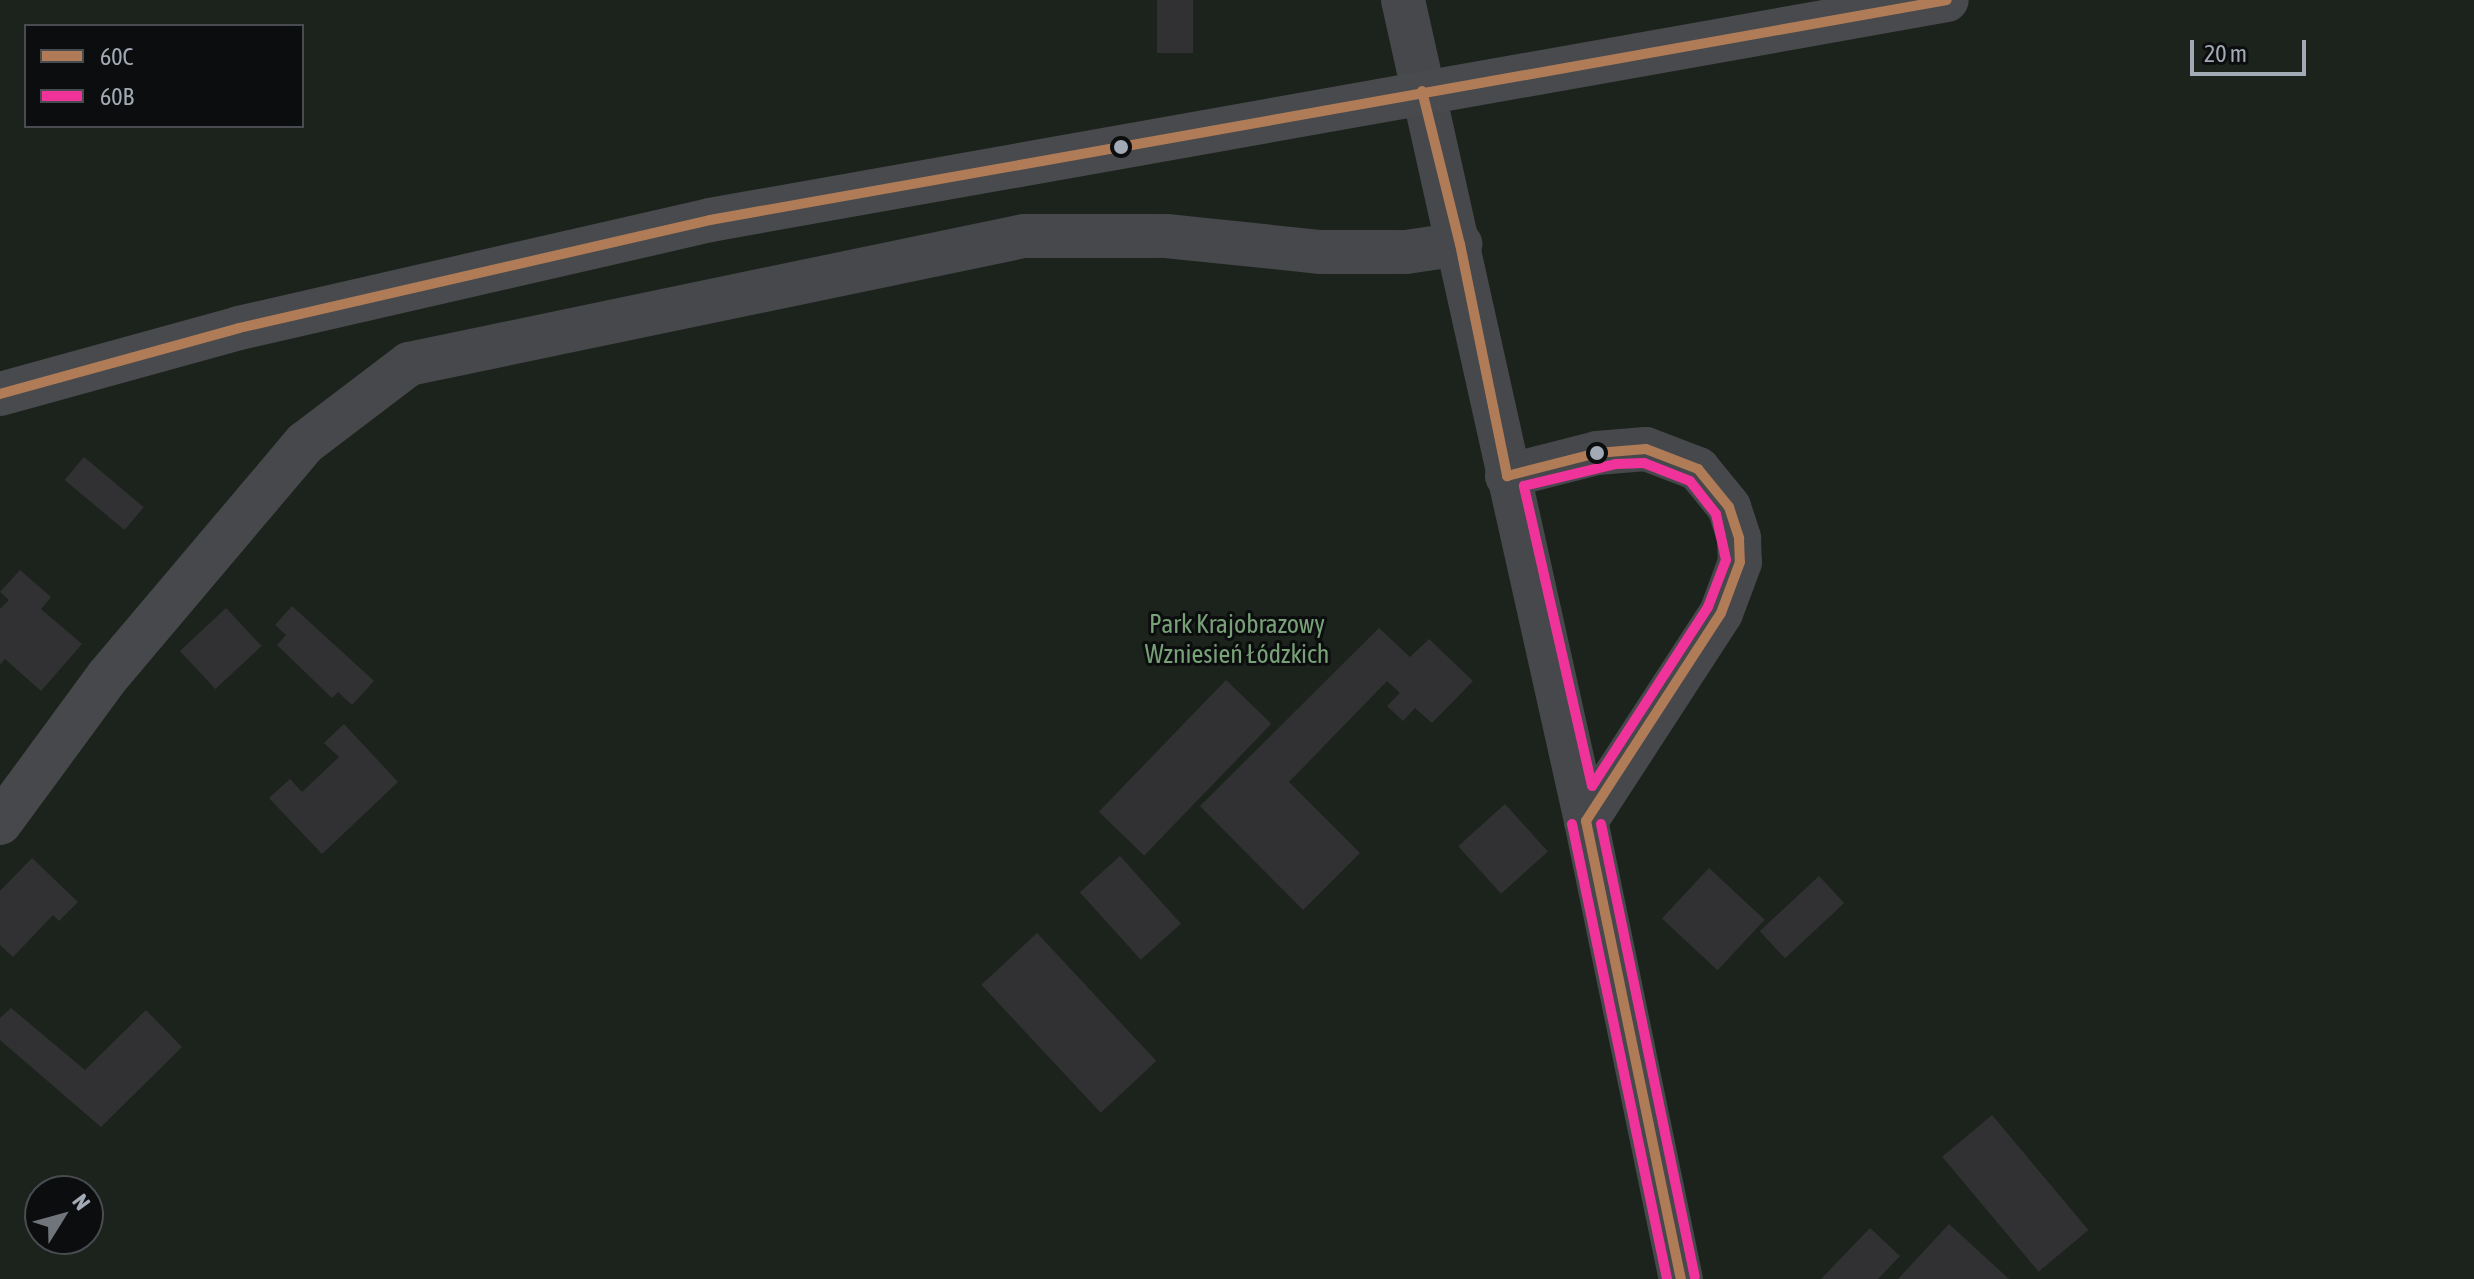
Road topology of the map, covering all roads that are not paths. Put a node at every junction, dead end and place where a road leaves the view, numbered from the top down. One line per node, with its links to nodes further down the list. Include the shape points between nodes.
1 (1403, 0): 3 (street)
2 (1947, 0): 3 (main road)
3 (1422, 91): 4 (street); 5 (main road, via 710,220 239,328)
4 (1460, 244): 6 (street); 8 (street, via 1406,252 1321,252 1166,236 1024,236 409,364 305,443 108,676)
5 (0, 394)
6 (1507, 476): 7 (street); 7 (street, via 1614,450 1659,452 1698,469 1715,486 1739,538 1740,562 1721,613)
7 (1586, 821): 9 (street)
8 (0, 823)
9 (1681, 1279)

